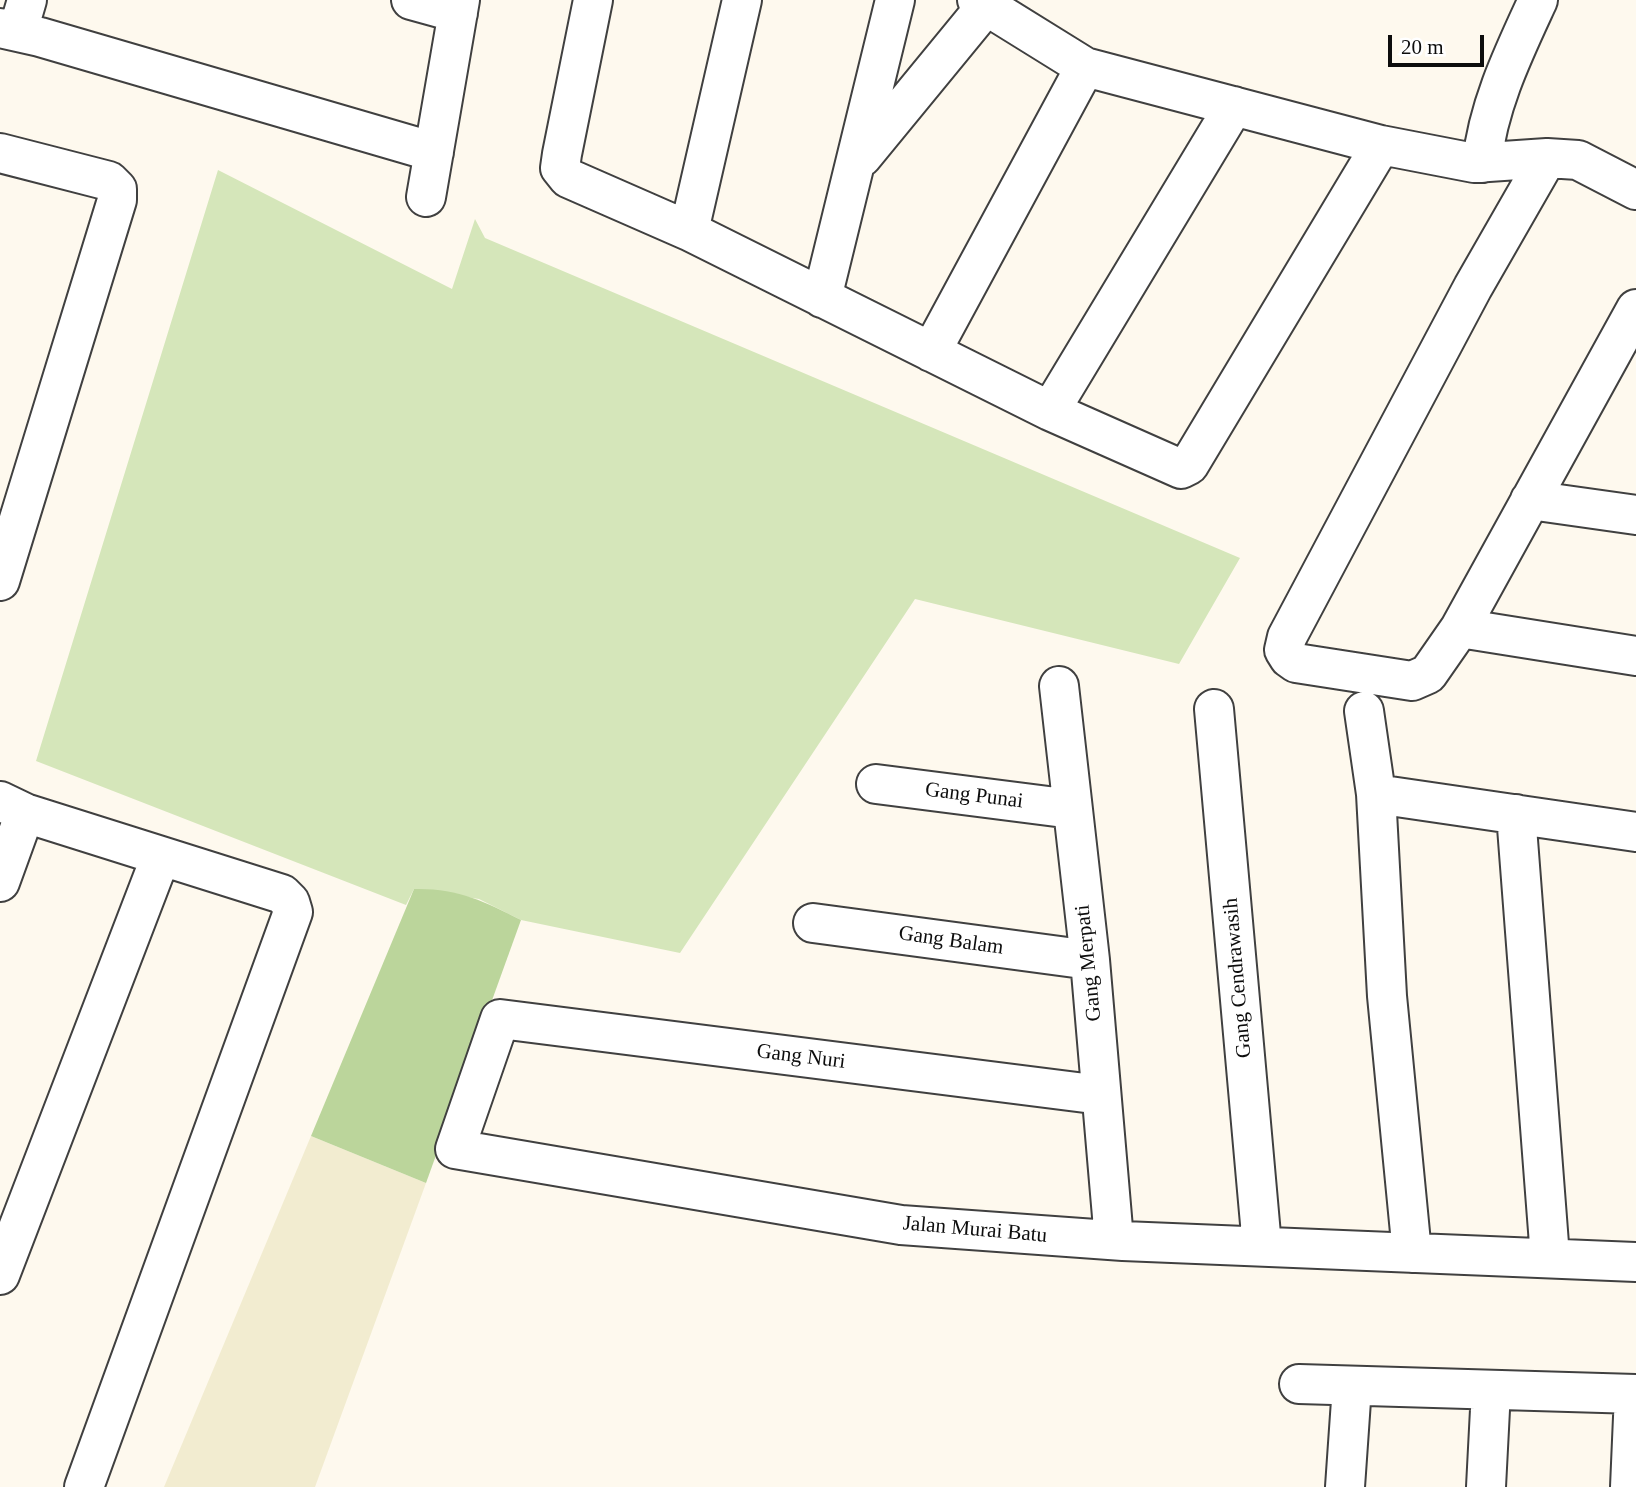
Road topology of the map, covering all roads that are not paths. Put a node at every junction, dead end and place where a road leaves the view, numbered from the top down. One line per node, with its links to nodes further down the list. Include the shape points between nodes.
1 (411, 0): 7 (street)
2 (593, 0): 19 (street, via 560,168 575,182)
3 (742, 0): 19 (street)
4 (895, 0): 16 (street)
5 (1538, 0): 15 (street, via 1508,65 1485,137)
6 (982, 3): 9 (street); 16 (street)
7 (459, 6): 12 (street)
8 (15, 20): 12 (street)
9 (1085, 67): 10 (street); 23 (street)
10 (1234, 106): 11 (street); 24 (street)
11 (1381, 145): 15 (street); 24 (street, via 1185,468)
12 (434, 152): 18 (street)
13 (0, 153): 27 (street, via 109,181 117,189 117,200)
14 (1547, 158): 15 (street); 17 (street, via 1577,160); 28 (street, via 1473,287 1284,650 1296,663 1412,681 1428,674)
15 (1482, 163)
16 (856, 164): 20 (street)
17 (1632, 176)
18 (426, 197)
19 (689, 231): 20 (street)
20 (822, 298): 23 (street)
21 (1636, 309): 22 (street)
22 (1625, 350): 25 (street)
23 (930, 352): 24 (street)
24 (1050, 411)
25 (1531, 500): 26 (street); 28 (street)
26 (1636, 515)
27 (0, 581)
28 (1460, 628): 29 (street)
29 (1636, 656)
30 (1059, 686): 36 (street, Gang Merpati)
31 (1214, 709): 46 (street, Gang Cendrawasih)
32 (1364, 711): 34 (street)
33 (876, 783): 36 (street, Gang Punai)
34 (1376, 794): 37 (street); 47 (street, via 1387,996)
35 (13, 807): 39 (street); 40 (street)
36 (1072, 809): 42 (street, Gang Merpati)
37 (1516, 814): 38 (street); 48 (street)
38 (1636, 832)
39 (161, 856): 50 (street); 55 (street, via 282,894 293,912)
40 (0, 882)
41 (813, 923): 42 (street, Gang Balam)
42 (1090, 960): 44 (street, Gang Merpati)
43 (500, 1019): 44 (street, Gang Nuri); 45 (street, Jalan Murai Batu, via 455,1149 901,1224)
44 (1101, 1096): 45 (street, Gang Merpati)
45 (1114, 1240): 46 (street, Jalan Murai Batu)
46 (1262, 1246): 47 (street, Jalan Murai Batu)
47 (1412, 1253): 48 (street, Jalan Murai Batu)
48 (1550, 1257): 49 (street, Jalan Murai Batu)
49 (1636, 1262)
50 (0, 1275)
51 (1299, 1384): 52 (street)
52 (1352, 1386): 53 (street); 56 (street)
53 (1492, 1390): 54 (street); 57 (street)
54 (1635, 1394): 58 (street)
55 (84, 1487)
56 (1345, 1487)
57 (1486, 1487)
58 (1630, 1487)

